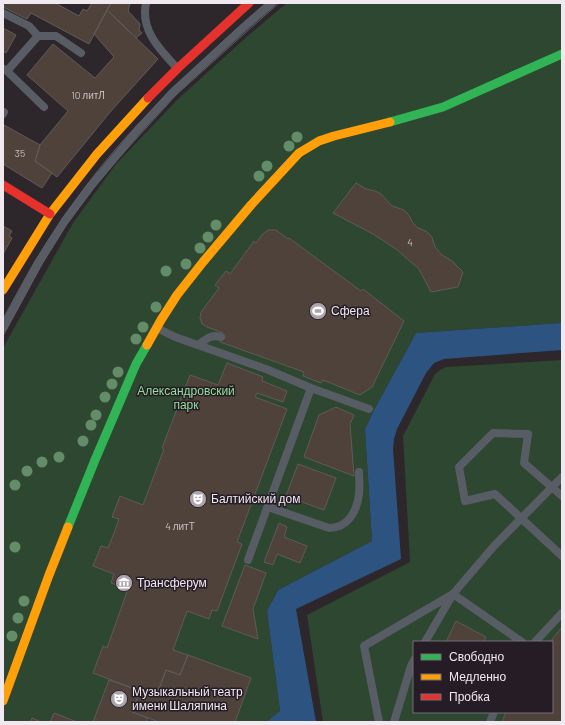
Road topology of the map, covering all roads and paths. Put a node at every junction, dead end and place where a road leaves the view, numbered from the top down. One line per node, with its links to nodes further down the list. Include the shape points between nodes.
1 (146, 3): 8 (lane, via 147,26 155,43)
2 (249, 3): 8 (street)
3 (272, 3): 14 (lane, via 173,92 90,187 39,262)
4 (3, 13): 5 (lane, via 29,26)
5 (38, 36): 6 (lane, via 56,36); 9 (lane)
6 (81, 53)
7 (562, 54): 15 (street, via 443,107 334,136 319,141 300,153 203,262)
8 (178, 68): 12 (street, via 97,154)
9 (5, 69): 10 (lane)
10 (44, 107)
11 (3, 185): 12 (street)
12 (50, 214): 13 (street)
13 (5, 284)
14 (3, 328)
15 (156, 328): 17 (lane); 34 (street, via 136,364 95,460)
16 (221, 337): 17 (lane, via 209,337)
17 (198, 345): 18 (lane)
18 (311, 388): 19 (lane); 24 (lane)
19 (369, 409)
20 (359, 472): 24 (lane, via 359,495 355,510 350,519 336,528 329,528)
21 (562, 477): 22 (lane)
22 (552, 487): 23 (lane); 25 (lane); 25 (lane, via 524,463 528,434 493,433 487,438 460,467 465,501 495,494)
23 (562, 496)
24 (268, 507): 27 (lane)
25 (521, 519): 26 (lane); 28 (lane)
26 (562, 556)
27 (248, 560)
28 (453, 594): 30 (lane); 31 (lane); 35 (lane, via 364,646)
29 (562, 613): 32 (lane)
30 (426, 641)
31 (521, 641)
32 (536, 641)
33 (413, 662): 36 (lane)
34 (3, 701)
35 (379, 722)
36 (394, 722)

